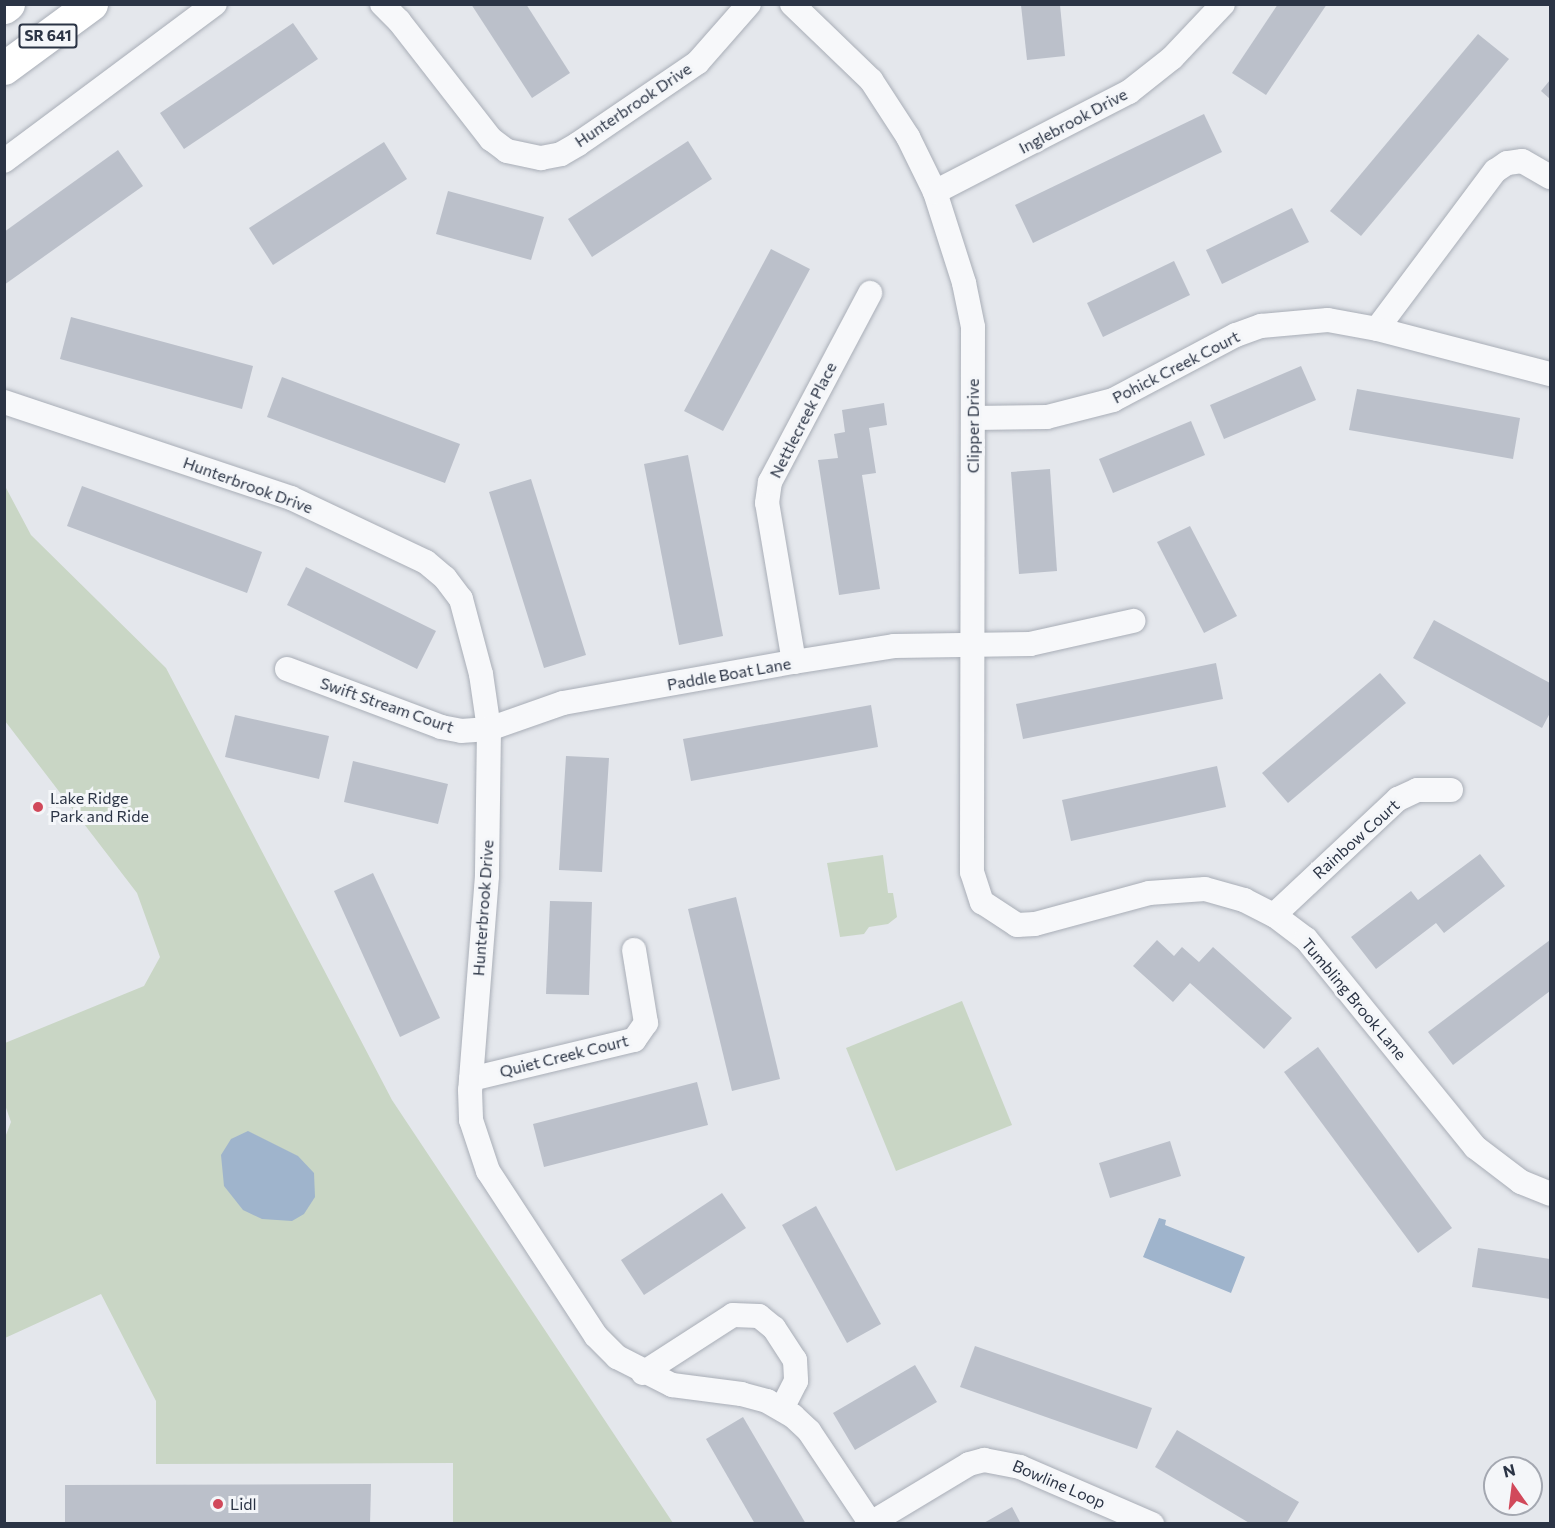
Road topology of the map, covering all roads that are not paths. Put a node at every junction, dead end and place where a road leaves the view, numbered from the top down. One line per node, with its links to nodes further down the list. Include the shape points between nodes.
1 (91, 4): 7 (main road, SR 641)
2 (215, 4): 8 (street)
3 (382, 4): 4 (street, Hunterbrook Drive, via 491,139 507,151 541,158 561,154 578,144 698,62)
4 (749, 4)
5 (792, 4): 10 (street, Clipper Drive, via 871,80 908,137)
6 (1223, 4): 10 (street, Inglebrook Drive, via 1172,58 1130,92)
7 (4, 68)
8 (4, 161)
9 (1551, 177): 12 (street, via 1522,161 1507,163 1495,171)
10 (935, 192): 15 (street, Clipper Drive, via 961,272 973,327)
11 (870, 293): 18 (street, Nettlecreek Place, via 770,482 767,503)
12 (1377, 329): 13 (street, Pohick Creek Court); 15 (street, Pohick Creek Court, via 1328,320 1261,326 1236,334 1113,400 1047,417)
13 (1551, 374)
14 (4, 402): 20 (street, Hunterbrook Drive, via 291,498 426,562 445,578 460,599 481,674)
15 (973, 418): 17 (street, Clipper Drive)
16 (1133, 621): 17 (street, Paddle Boat Lane, via 1030,644)
17 (973, 647): 18 (street, Paddle Boat Lane, via 894,646); 22 (street, Clipper Drive, via 972,872)
18 (794, 662): 20 (street, Paddle Boat Lane, via 563,703)
19 (287, 669): 20 (street, Swift Stream Court, via 441,727)
20 (489, 729): 25 (street, Hunterbrook Drive, via 487,876)
21 (1451, 790): 23 (street, Rainbow Court, via 1417,790 1398,799)
22 (982, 902): 23 (street, Tumbling Brook Lane, via 1017,925 1035,924 1149,893 1205,889 1244,900)
23 (1274, 915): 26 (street, Tumbling Brook Lane, via 1306,939 1475,1147 1521,1182)
24 (634, 950): 25 (street, Quiet Creek Court, via 646,1023 634,1040)
25 (471, 1079): 27 (street, Hunterbrook Drive, via 471,1120 488,1172 596,1336 617,1357)
26 (1551, 1194)
27 (643, 1374): 28 (street, Hunterbrook Drive, via 672,1385 741,1394); 28 (street, via 734,1315 759,1316 774,1328 795,1360 796,1381)
28 (782, 1409): 29 (street, Hunterbrook Drive, via 809,1431)
29 (871, 1523): 30 (street, Bowline Loop, via 969,1464 987,1460 1020,1467)
30 (1152, 1524)

